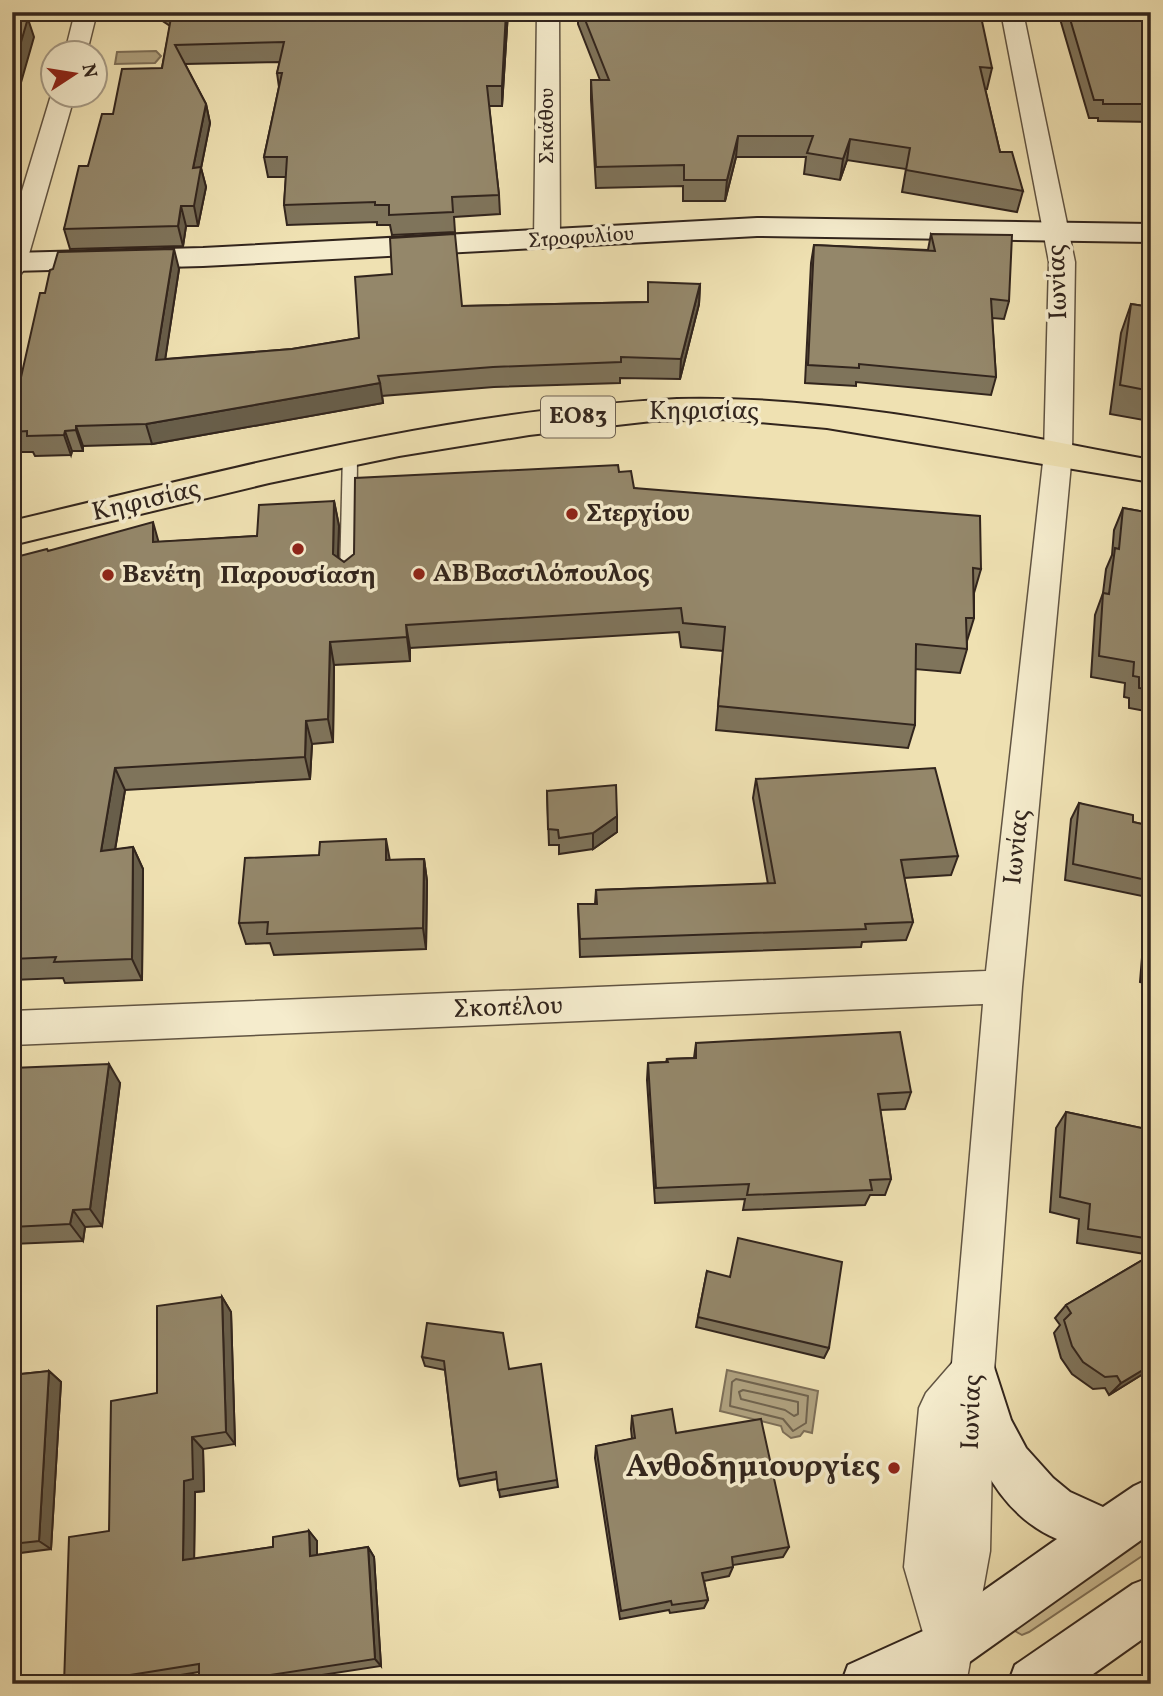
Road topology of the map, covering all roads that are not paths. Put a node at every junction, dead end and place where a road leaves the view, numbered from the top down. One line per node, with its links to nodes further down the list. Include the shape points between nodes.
1 (86, 12): 4 (street)
2 (548, 12): 8 (street, Σκιάθου)
3 (1012, 12): 6 (street, Ιωνίας)
4 (80, 38)
5 (60, 108): 9 (street)
6 (1057, 232): 7 (street, Στροφυλίου); 8 (street, Στροφυλίου, via 804,226); 11 (street, Ιωνίας, via 1062,262)
7 (1151, 233)
8 (547, 240): 9 (street, Στροφυλίου)
9 (13, 264)
10 (350, 453): 11 (main road, Κηφισίας / ΕΟ83, via 604,414 726,409 836,417); 13 (main road, Κηφισίας / ΕΟ83); 14 (lane)
11 (1058, 453): 12 (main road, Κηφισίας / ΕΟ83); 15 (street, Ιωνίας)
12 (1151, 471)
13 (12, 533)
14 (348, 578)
15 (1003, 987): 16 (street, Σκοπέλου); 17 (street, Ιωνίας)
16 (12, 1028)
17 (973, 1373): 19 (street, via 986,1423 1016,1477 1054,1511); 21 (street, Ιωνίας, via 967,1551)
18 (1151, 1503): 19 (street)
19 (1107, 1532): 21 (street)
20 (1151, 1602): 23 (street)
21 (946, 1665): 22 (street)
22 (867, 1684)
23 (1034, 1684)

